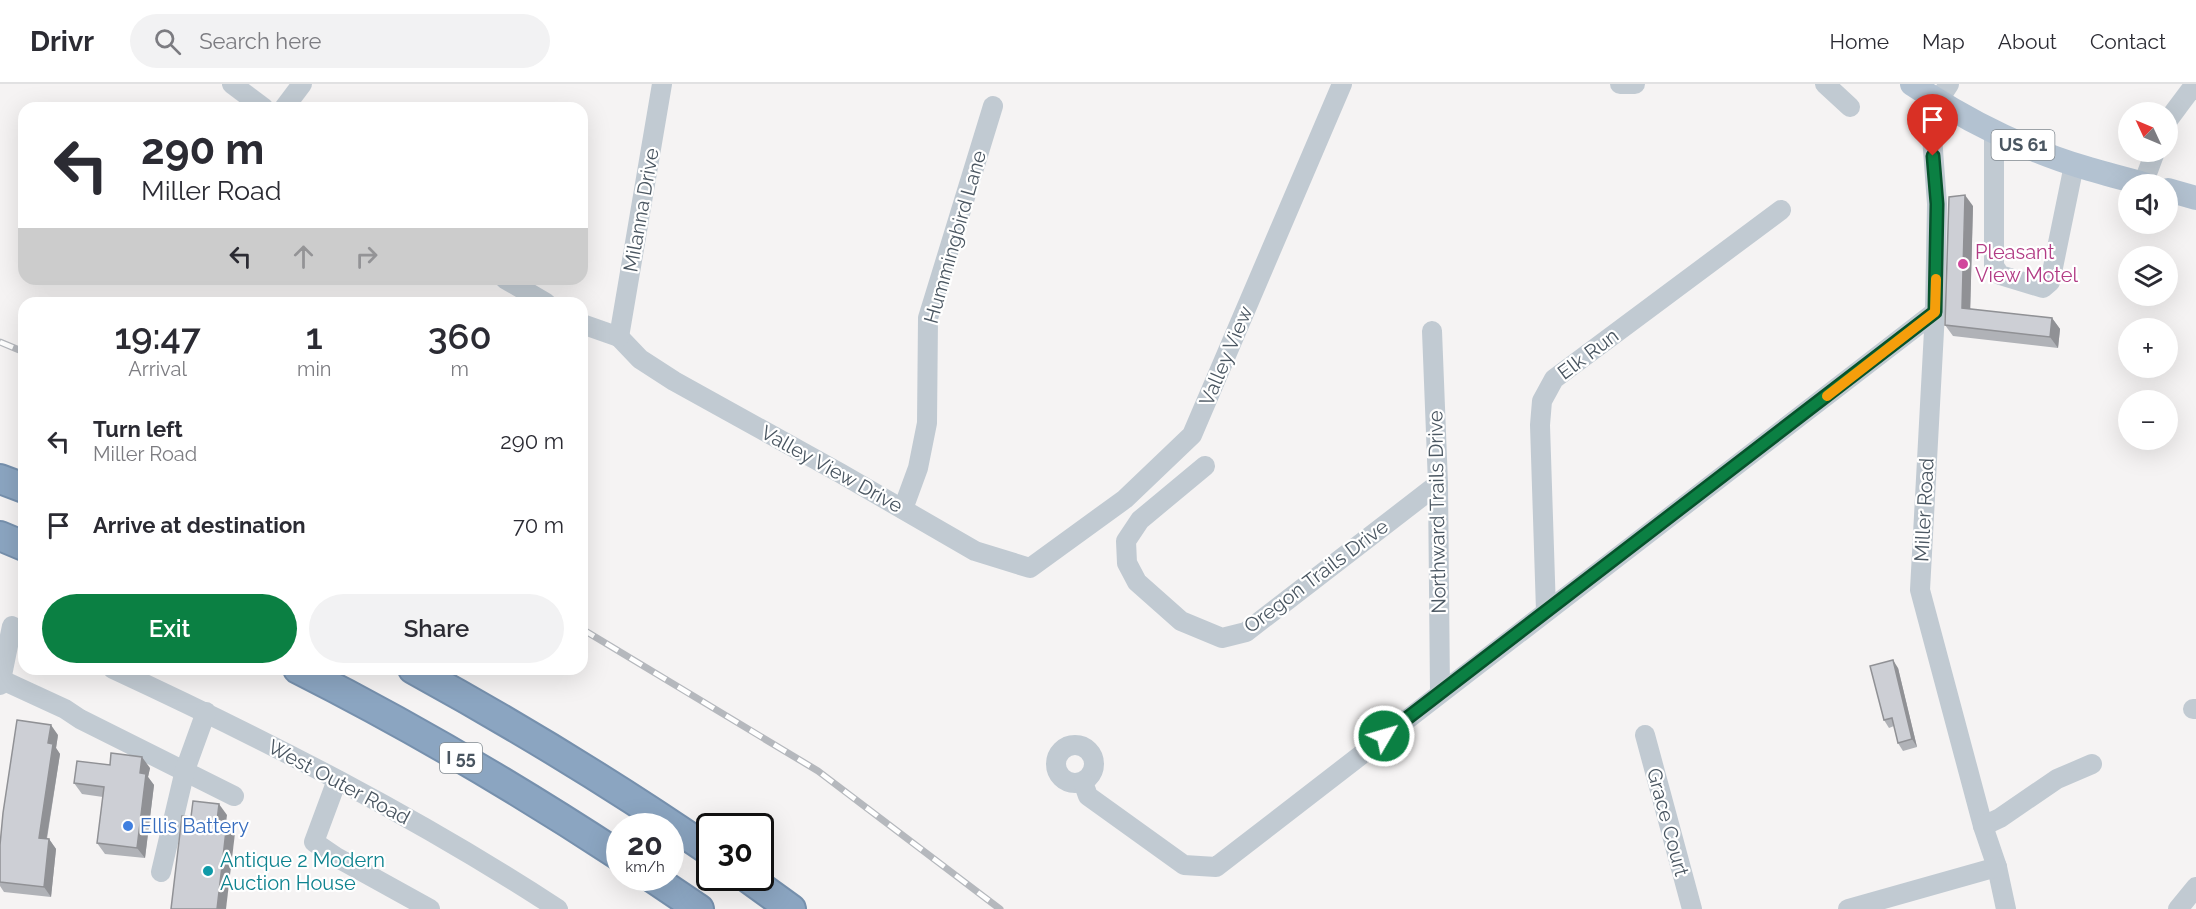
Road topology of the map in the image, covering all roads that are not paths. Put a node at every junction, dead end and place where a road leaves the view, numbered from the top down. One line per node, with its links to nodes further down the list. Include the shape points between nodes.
1 (232, 84): 11 (street)
2 (302, 84): 12 (street)
3 (662, 84): 27 (street, Milanna Drive)
4 (1342, 84): 35 (street, Valley View, via 1192,435 1125,499)
5 (1620, 84): 6 (street)
6 (1635, 84)
7 (1825, 84): 14 (street)
8 (1912, 84): 10 (main road, US 61)
9 (2195, 84): 15 (street)
10 (1943, 92): 16 (main road, US 61); 24 (street, Miller Road, via 1931,123 1937,204)
11 (256, 102)
12 (288, 102)
13 (993, 106): 32 (street, Hummingbird Lane, via 928,318 927,423 918,468)
14 (1850, 107)
15 (2178, 107)
16 (1994, 132): 17 (main road, US 61); 17 (street, via 1994,266 2000,275 2043,288 2050,282)
17 (2074, 165): 18 (main road, US 61)
18 (2118, 177)
19 (2178, 193): 20 (main road)
20 (2196, 198)
21 (1781, 210): 36 (street, Elk Run, via 1554,379 1542,401 1540,425)
22 (515, 285): 23 (street)
23 (536, 297)
24 (1935, 312): 36 (street); 51 (street, Miller Road, via 1920,590)
25 (588, 326): 27 (street)
26 (1432, 331): 30 (street, Northward Trails Drive)
27 (620, 337): 32 (street, Valley View Drive, via 640,359 674,381)
28 (1205, 466): 30 (street, Oregon Trails Drive, via 1140,520 1126,541 1127,563 1137,582 1181,621 1222,638 1245,632)
29 (0, 479): 31 (highway)
30 (1438, 484): 43 (street, Northward Trails Drive)
31 (18, 486)
32 (903, 509): 35 (street, Valley View Drive, via 975,551)
33 (0, 536): 34 (highway)
34 (18, 544)
35 (1030, 567)
36 (1546, 611): 43 (street)
37 (12, 626): 41 (street)
38 (126, 675): 44 (street, West Outer Road)
39 (309, 675): 53 (highway, I 55, via 420,734)
40 (424, 675): 52 (highway, via 519,729)
41 (0, 680): 42 (street); 47 (street)
42 (0, 685)
43 (1440, 692): 49 (street, via 1216,867 1184,865 1088,796)
44 (206, 712): 47 (street); 48 (street, West Outer Road)
45 (1645, 735): 64 (street, Grace Court)
46 (2092, 764): 51 (street, via 2057,779)
47 (185, 770): 50 (street); 55 (street)
48 (337, 780): 60 (street, via 314,842); 61 (street, West Outer Road, via 442,837)
49 (1083, 782)
50 (234, 796)
51 (1983, 826): 54 (street, Miller Road)
52 (696, 842)
53 (606, 846)
54 (1997, 867): 65 (street); 66 (street, Miller Road)
55 (162, 872)
56 (2196, 887): 59 (street)
57 (672, 891): 62 (highway)
58 (766, 891): 63 (highway)
59 (2181, 908)
60 (430, 909)
61 (558, 909)
62 (699, 909)
63 (791, 909)
64 (1692, 909)
65 (1848, 909)
66 (2006, 909)

